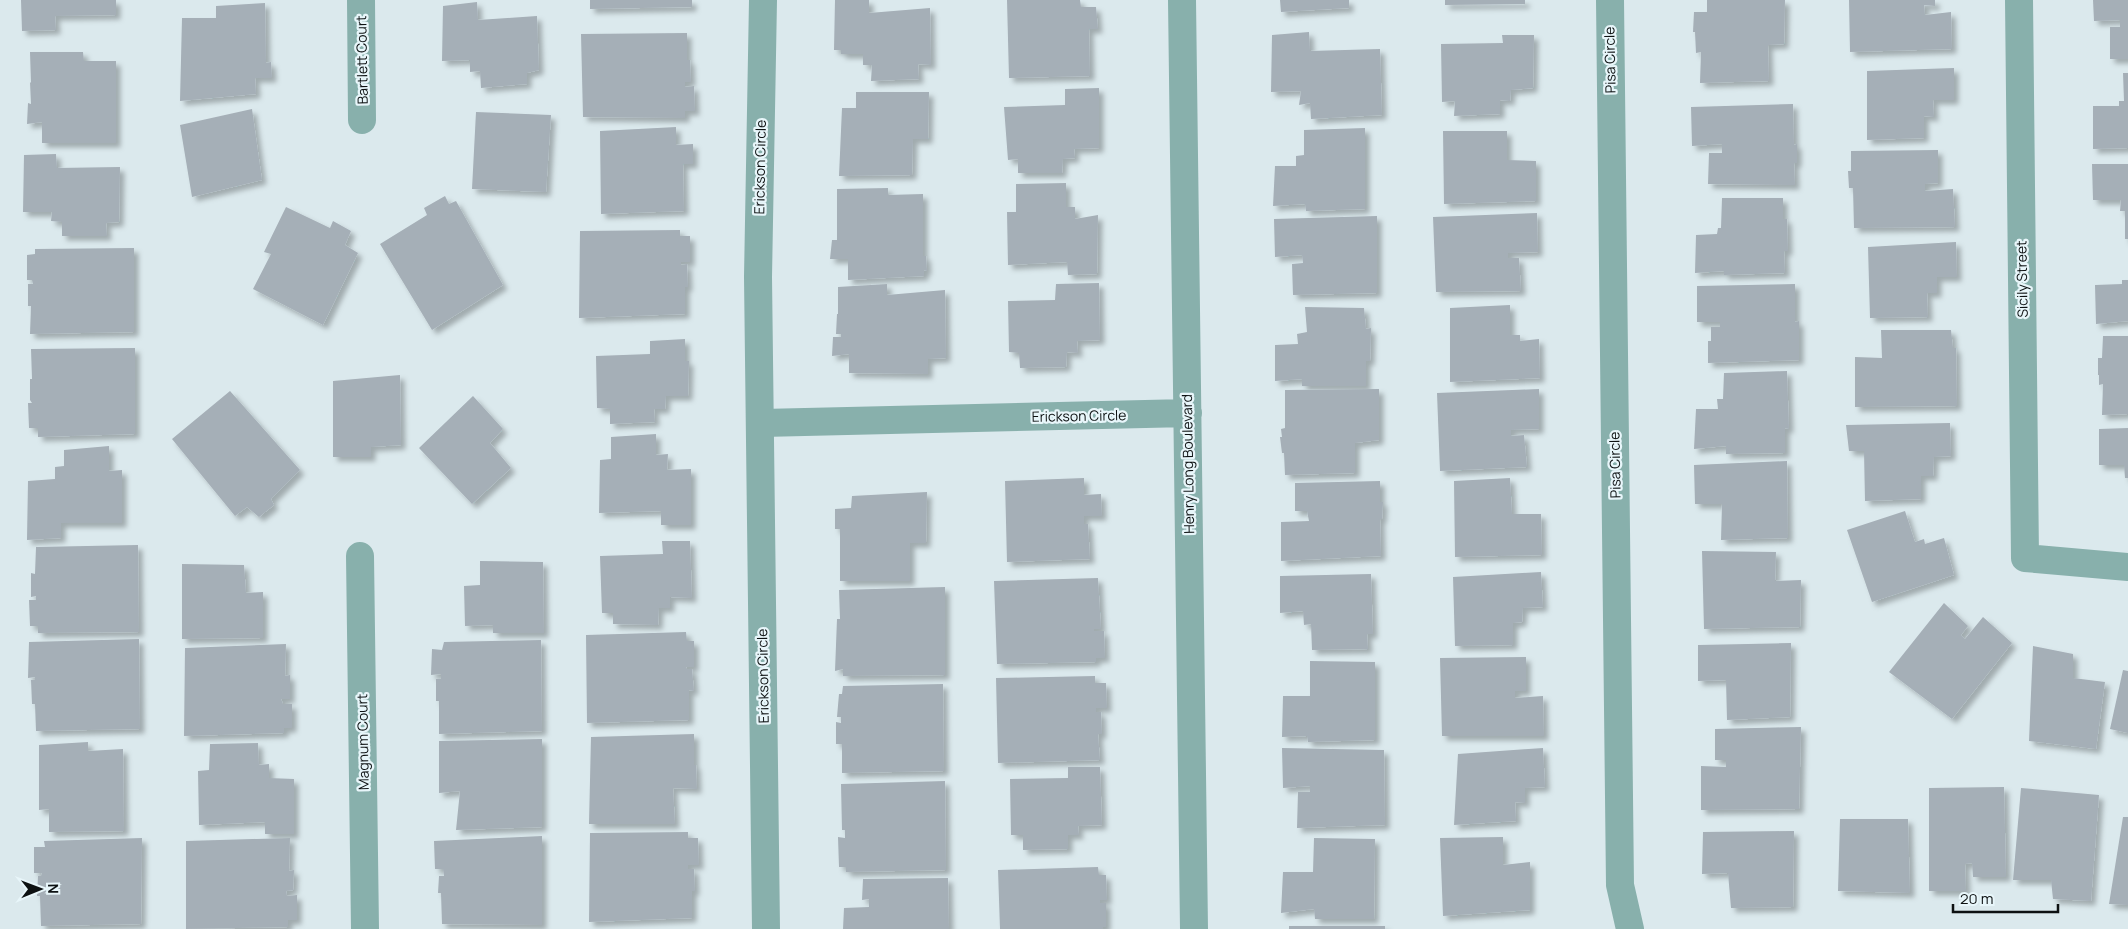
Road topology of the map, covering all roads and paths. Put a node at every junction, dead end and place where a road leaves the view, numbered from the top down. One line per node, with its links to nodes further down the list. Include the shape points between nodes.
1 (361, 0): 6 (street, Bartlett Court)
2 (763, 0): 8 (street, Erickson Circle, via 758,277)
3 (1182, 0): 7 (street, Henry Long Boulevard)
4 (1610, 0): 14 (street, Pisa Circle, via 1620,885)
5 (2019, 0): 10 (street, Sicily Street, via 2025,558)
6 (362, 120)
7 (1188, 413): 8 (street, Erickson Circle); 13 (street, Henry Long Boulevard)
8 (761, 423): 12 (street, Erickson Circle)
9 (360, 556): 11 (street, Magnum Court)
10 (2128, 567)
11 (365, 929)
12 (766, 929)
13 (1194, 929)
14 (1630, 929)

